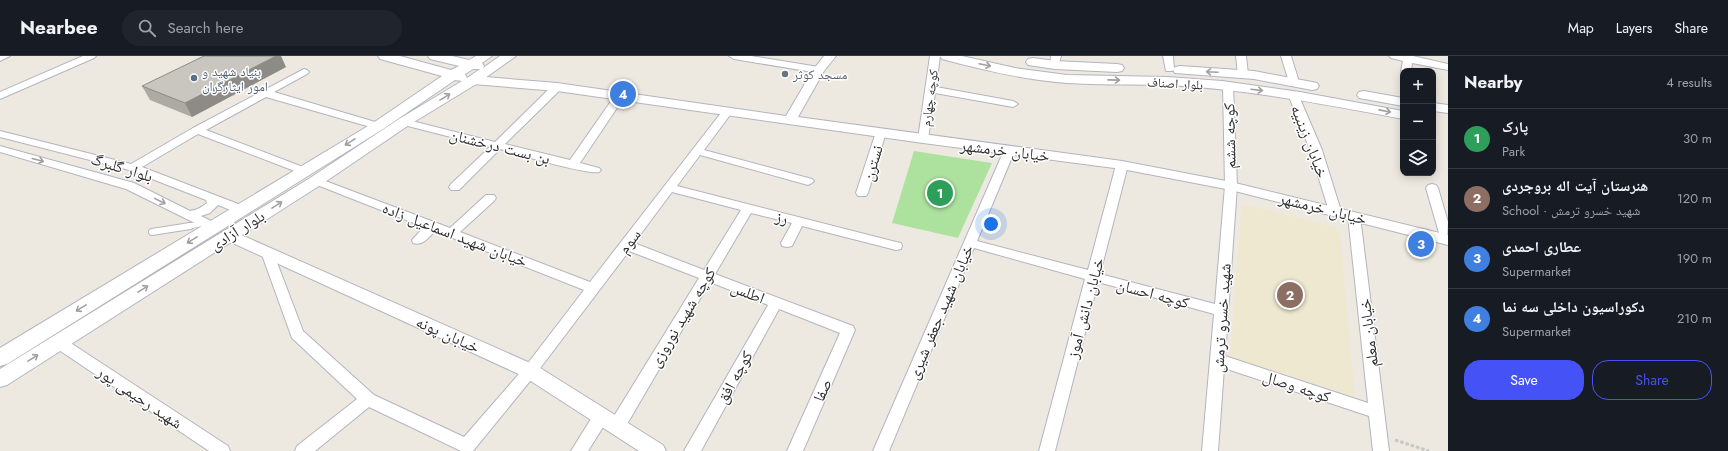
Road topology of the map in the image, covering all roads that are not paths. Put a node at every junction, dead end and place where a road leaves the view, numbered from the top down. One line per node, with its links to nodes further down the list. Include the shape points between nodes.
1 (5, 56): 17 (street)
2 (91, 56): 34 (street)
3 (385, 56): 19 (main road)
4 (421, 56): 19 (main road)
5 (435, 56): 26 (main road)
6 (485, 56): 26 (main road, بلوار آزادی)
7 (509, 56): 23 (main road)
8 (734, 56): 24 (street)
9 (830, 56): 24 (street)
10 (935, 56): 32 (street, کوچه چهارم)
11 (947, 56): 29 (main road, بلوار اصناف, one-way to 29, via 995,68 1056,78)
12 (996, 56): 18 (main road, بلوار اصناف)
13 (1241, 56): 27 (street)
14 (1286, 56): 31 (street, خیابان زینبیه)
15 (1394, 56): 16 (street)
16 (1408, 57): 21 (street); 22 (street)
17 (0, 58)
18 (1055, 61): 20 (main road, بلوار اصناف)
19 (404, 62): 28 (main road)
20 (1168, 63): 27 (main road, بلوار اصناف, one-way to 20)
21 (1448, 67)
22 (1406, 68)
23 (489, 69): 26 (main road); 30 (street, خیابان خرمشهر)
24 (820, 70): 43 (street)
25 (304, 72): 33 (street)
26 (472, 72): 28 (main road); 30 (street, خیابان خرمشهر); 42 (main road, بلوار آزادی, one-way to 26, via 421,113)
27 (1242, 74): 31 (main road, بلوار اصناف)
28 (453, 75): 42 (main road, بلوار آزادی)
29 (1228, 86): 31 (main road, بلوار اصناف, one-way to 31); 61 (street, کوچه ششم)
30 (557, 87): 35 (street, خیابان خرمشهر); 51 (street)
31 (1293, 88): 36 (main road, بلوار اصناف); 41 (main road, بلوار اصناف, one-way to 41); 70 (street, خیابان زینبیه)
32 (930, 89): 37 (street); 50 (street, کوچه چهارم)
33 (265, 93): 46 (street); 47 (street)
34 (0, 96)
35 (620, 96): 40 (street, خیابان خرمشهر); 56 (street)
36 (1400, 102)
37 (1014, 104)
38 (1436, 107): 39 (main road)
39 (1448, 109)
40 (728, 111): 43 (street, خیابان خرمشهر); 53 (street, سوم)
41 (1400, 114)
42 (404, 115): 46 (main road, بلوار آزادی); 51 (street, بن بست درخشنان); 59 (main road, بلوار آزادی)
43 (790, 120): 48 (street, خیابان خرمشهر)
44 (1436, 120): 45 (main road)
45 (1448, 122)
46 (378, 126): 59 (main road, بلوار آزادی, one-way to 59)
47 (197, 130): 57 (street); 59 (street, خیابان شهید اسماعیل زاده)
48 (881, 132): 50 (street, خیابان خرمشهر); 65 (street, نسترن)
49 (0, 134): 57 (street, بلوار گلبرگ)
50 (923, 139): 54 (street, خیابان خرمشهر)
51 (498, 146): 56 (street, بن بست درخشنان); 62 (street)
52 (0, 150): 71 (street, بلوار گلبرگ, one-way to 71, via 130,186)
53 (697, 150): 60 (street); 63 (street, سوم)
54 (1009, 150): 55 (street, خیابان خرمشهر); 82 (street, خیابان شهید جعفر شیری)
55 (1122, 164): 61 (street, خیابان خرمشهر); 87 (street, خیابان دانش آموز)
56 (573, 165): 58 (street, بن بست درخشنان)
57 (133, 168): 66 (street, بلوار گلبرگ)
58 (595, 170)
59 (310, 176): 69 (main road, بلوار آزادی); 75 (street, خیابان شهید اسماعیل زاده); 78 (main road, بلوار آزادی, one-way to 59)
60 (808, 181)
61 (1231, 186): 70 (street, خیابان خرمشهر); 90 (street, شهید خسرو ترمش)
62 (455, 187)
63 (669, 188): 68 (street, رز); 83 (street, سوم)
64 (1432, 188): 80 (street)
65 (862, 193)
66 (211, 197): 69 (street, بلوار گلبرگ); 71 (street, via 213,203 209,207)
67 (490, 198): 77 (street)
68 (748, 208): 73 (street, رز); 86 (street, کوچه شهید نوروزی)
69 (242, 210): 74 (main road, بلوار آزادی)
70 (1335, 211): 72 (street, خیابان خرمشهر)
71 (190, 215): 74 (street, بلوار گلبرگ)
72 (1354, 216): 80 (street, خیابان خرمشهر); 98 (street, خیابان معلم)
73 (799, 221): 81 (street); 84 (street, رز)
74 (209, 225): 76 (lane); 93 (main road, بلوار آزادی, one-way to 93)
75 (434, 226): 77 (street, خیابان شهید اسماعیل زاده); 79 (street)
76 (152, 232)
77 (452, 233): 88 (street, خیابان شهید اسماعیل زاده)
78 (230, 235): 85 (street, خیابان پونه); 92 (main road, بلوار آزادی, one-way to 78)
79 (418, 240)
80 (1447, 240)
81 (787, 243)
82 (969, 243): 87 (street, کوچه احسان); 108 (street, خیابان شهید جعفر شیری)
83 (626, 245): 86 (street, اطلس); 88 (street, سوم)
84 (896, 246)
85 (267, 252): 95 (street, خیابان پونه); 97 (street, via 297,334)
86 (707, 276): 89 (street, اطلس); 100 (street, کوچه شهید نوروزی)
87 (1093, 277): 90 (street, کوچه احسان); 109 (street, خیابان دانش آموز)
88 (593, 288): 95 (street, سوم)
89 (776, 302): 91 (street, اطلس); 106 (street, کوچه افق)
90 (1221, 311): 94 (street, شهید خسرو ترمش)
91 (848, 330): 107 (street, صفا)
92 (58, 342): 96 (main road, بلوار آزادی, one-way to 92); 102 (street, شهید رحیمی پور)
93 (0, 358)
94 (1218, 360): 98 (street, کوچه وصال); 110 (street, شهید خسرو ترمش)
95 (530, 371): 99 (street, خیابان پونه); 101 (street, سوم)
96 (0, 379)
97 (368, 398): 101 (street); 103 (street)
98 (1377, 412): 111 (street, خیابان معلم)
99 (602, 416): 100 (street, خیابان پونه); 104 (street)
100 (617, 426): 105 (street, خیابان پونه)
101 (466, 449)
102 (222, 451)
103 (303, 451)
104 (579, 451)
105 (656, 451)
106 (692, 451)
107 (795, 451)
108 (881, 451)
109 (1047, 451)
110 (1210, 451)
111 (1381, 451)

